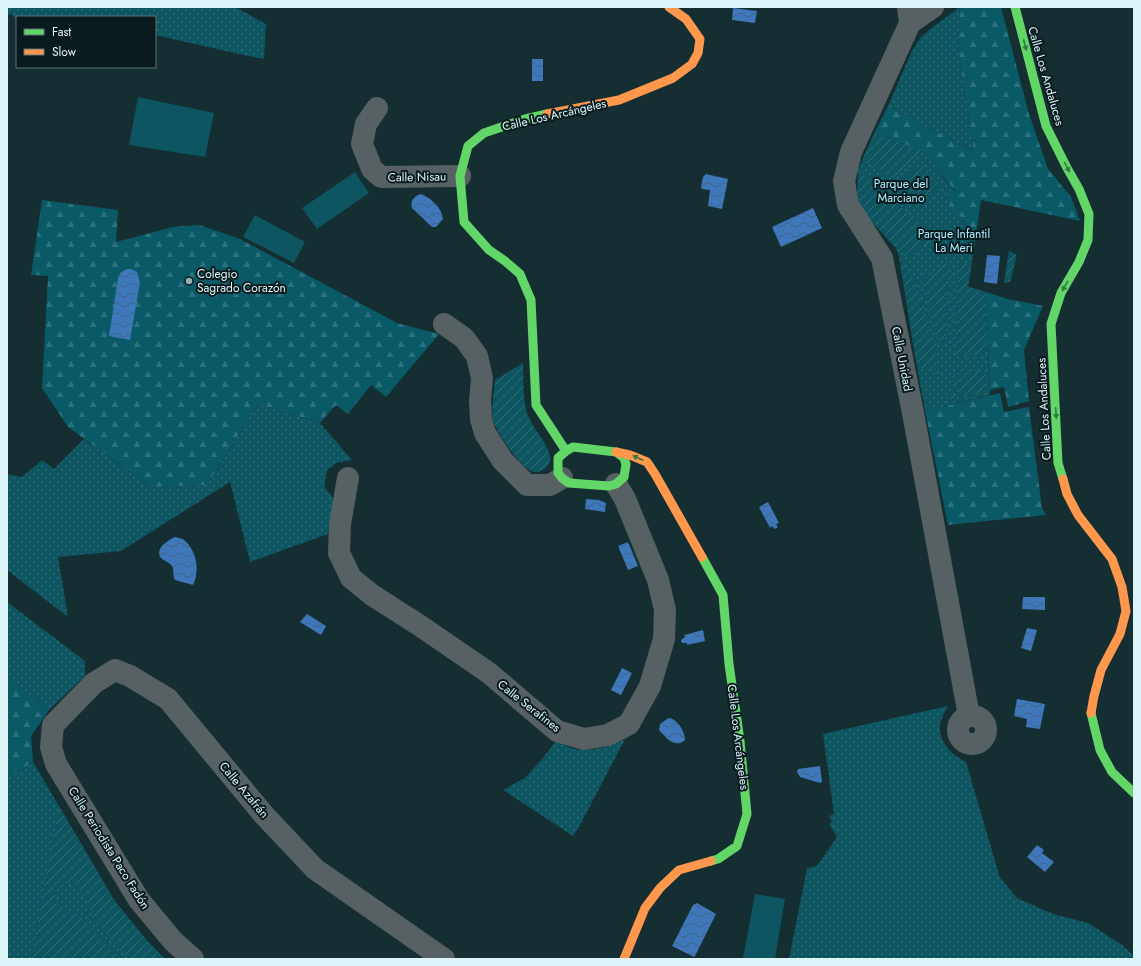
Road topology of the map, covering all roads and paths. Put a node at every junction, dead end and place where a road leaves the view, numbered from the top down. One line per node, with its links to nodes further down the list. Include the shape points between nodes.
1 (669, 7): 6 (street, Calle Los Arcángeles, via 686,19 700,39 698,53 692,64 673,78 619,100 525,119 484,132 468,146)
2 (932, 7): 4 (street, Calle Unidad)
3 (1014, 7): 16 (street, Calle Los Andaluces, one-way to 16, via 1046,126 1089,214 1088,240 1061,293 1051,324 1058,463 1067,494 1078,515 1112,559 1122,587 1126,611 1120,634 1101,670 1091,715 1100,750 1112,772)
4 (909, 15): 14 (street, Calle Unidad, via 851,152 844,181 848,205 882,258 915,421)
5 (376, 108): 6 (street, Calle Nisau, via 366,124 362,144 372,169 380,177)
6 (460, 176): 8 (street, Calle Los Arcángeles, via 464,222 489,250 520,274 531,300 536,405)
7 (444, 324): 12 (street, via 464,338 478,356 482,378 481,419 485,433 503,461 527,485 550,485)
8 (566, 451): 9 (street, Calle Los Arcángeles, via 573,447); 12 (street, via 558,458 558,473)
9 (616, 452): 10 (street, Calle Los Arcángeles, one-way to 9, via 647,462); 13 (street, via 624,458 626,464)
10 (655, 474): 13 (street, via 640,472); 19 (street, Calle Los Arcángeles, via 723,595 747,814 737,846 718,859 679,870 660,888 645,908)
11 (348, 478): 13 (street, Calle Serafines, via 340,524 339,553 351,578 372,595 488,673 557,732 584,739 608,735 629,724 650,686 664,639 665,610 658,580 625,499)
12 (562, 478): 13 (street, via 569,483 609,486)
13 (620, 480)
14 (969, 716)
15 (53, 725): 17 (street, Calle Periodista Paco Fadón, via 52,747 56,764 139,900 173,941); 18 (street, Calle Azafrán, via 94,683 115,670 130,676 168,699 264,814 315,869)
16 (1134, 793)
17 (193, 959)
18 (444, 959)
19 (624, 959)

